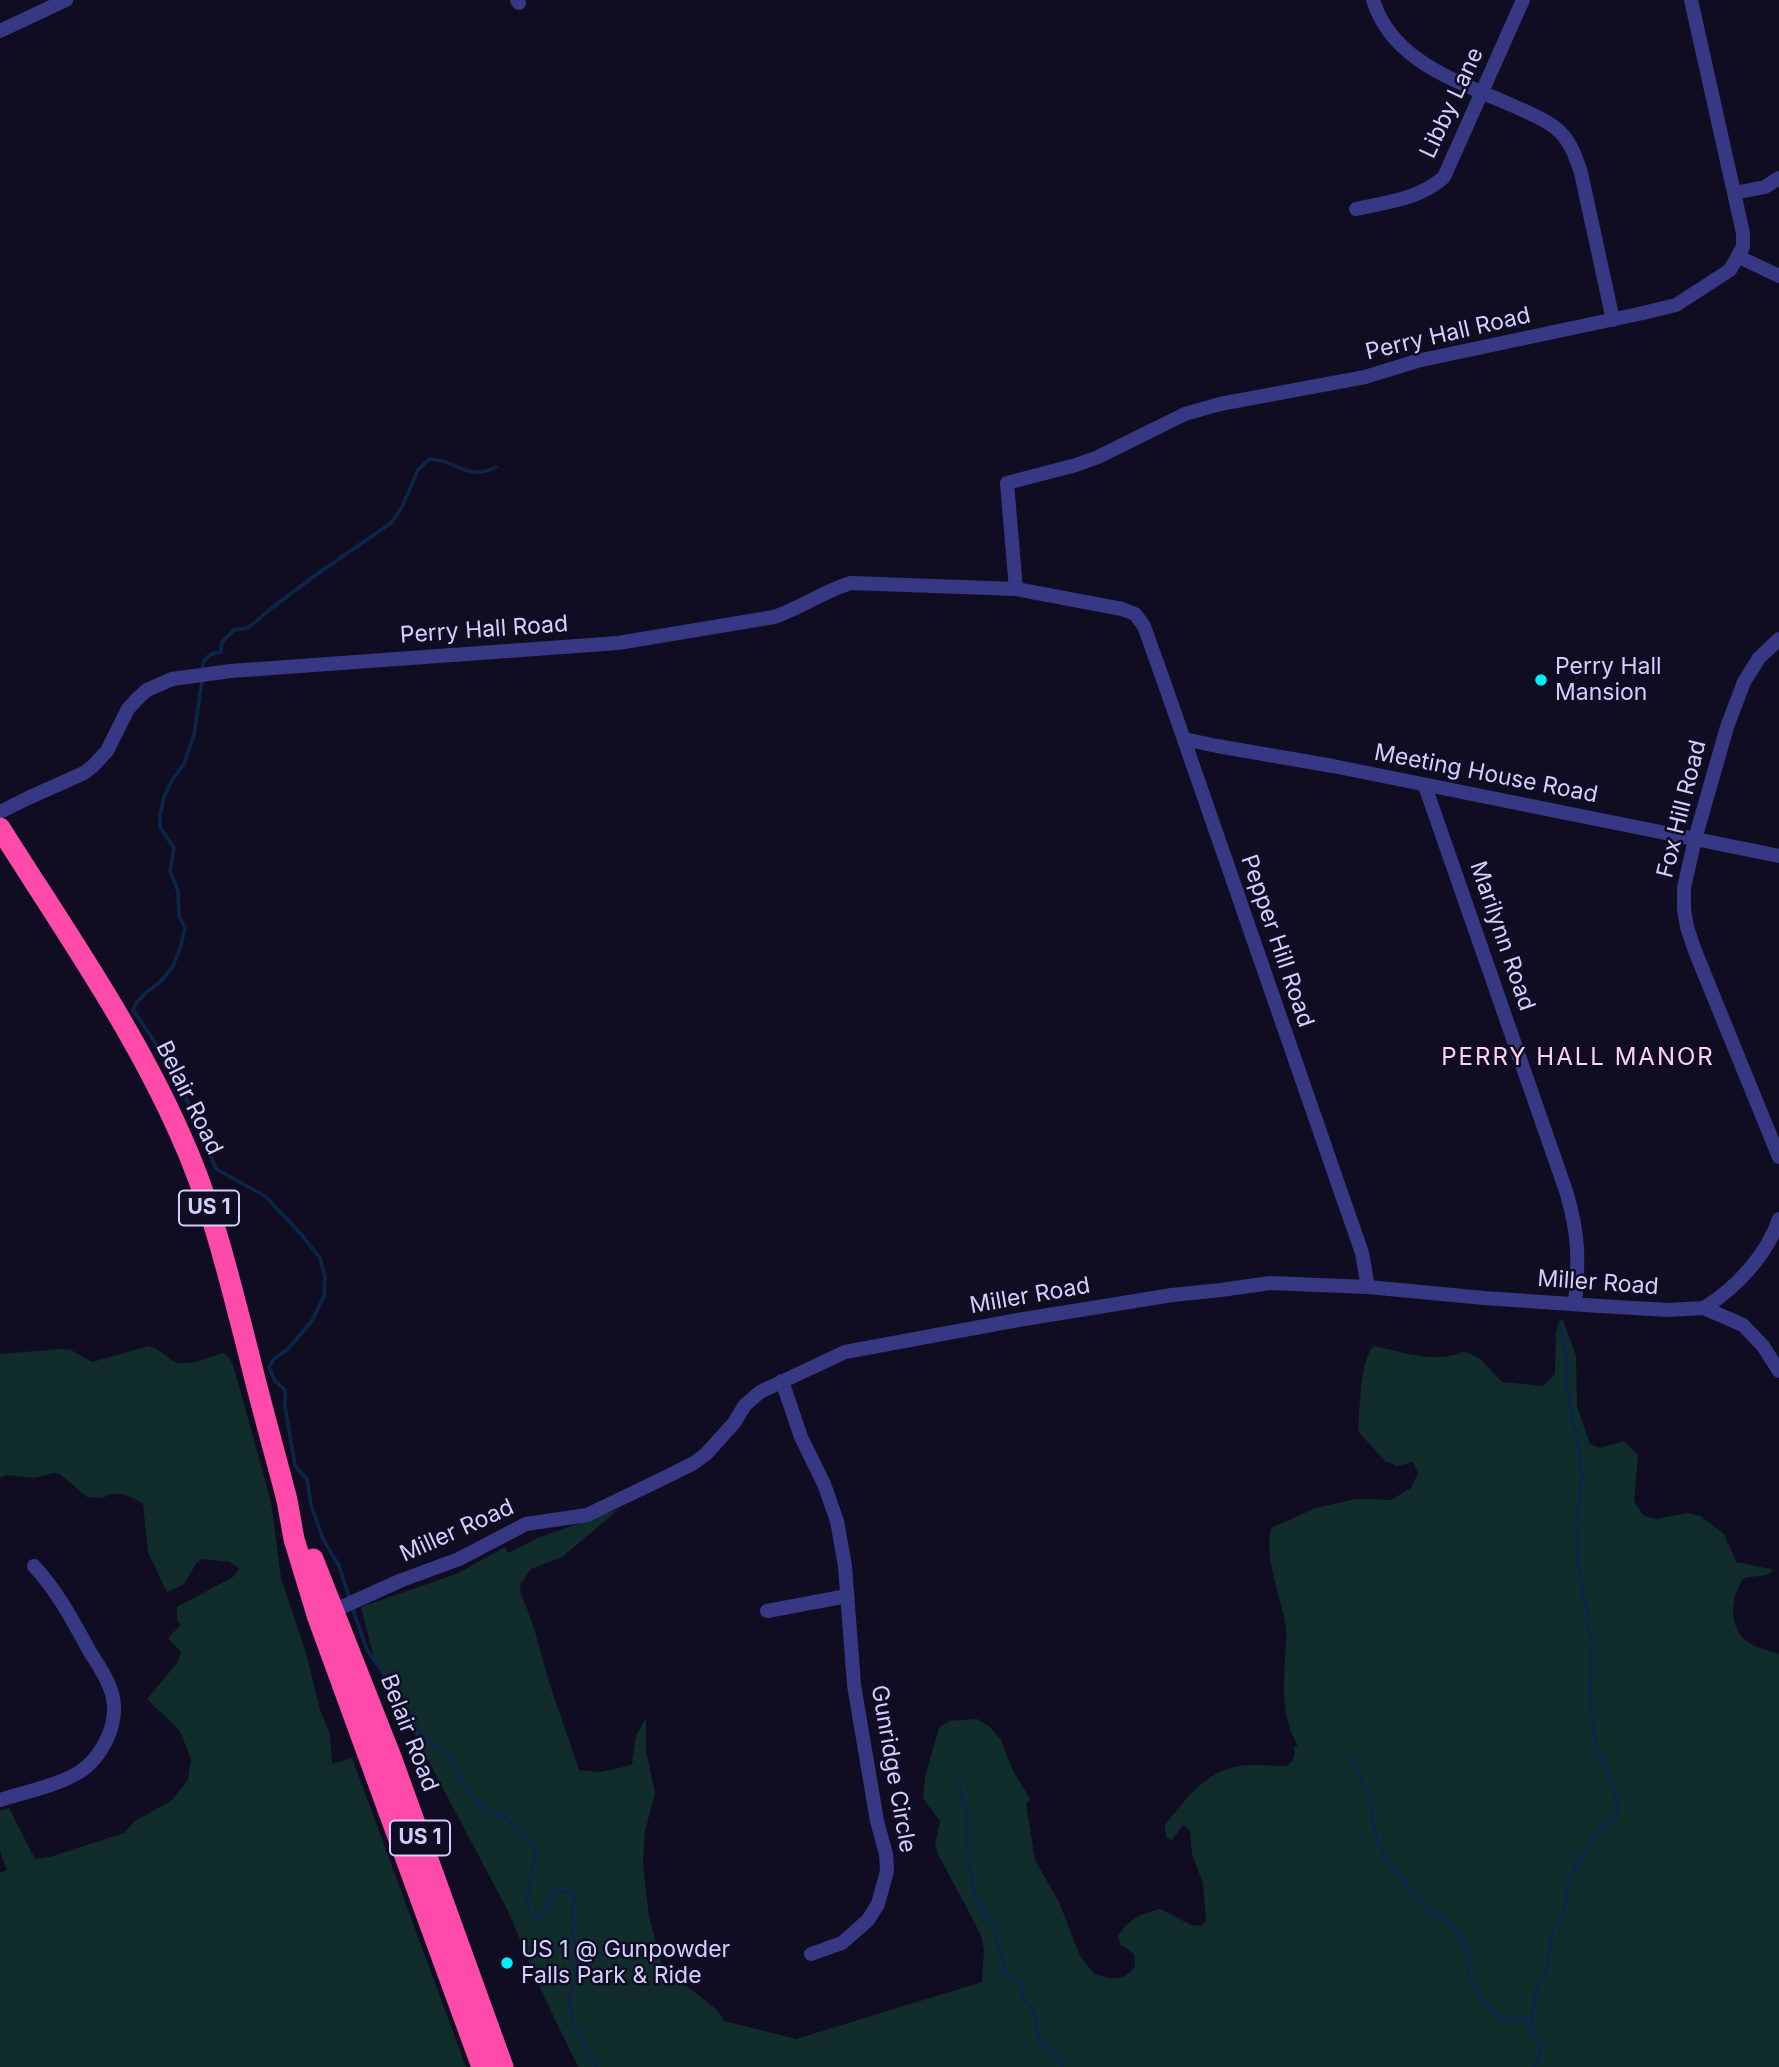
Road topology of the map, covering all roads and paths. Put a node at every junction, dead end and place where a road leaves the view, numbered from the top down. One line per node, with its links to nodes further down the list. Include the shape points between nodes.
1 (66, 0): 5 (street)
2 (1373, 0): 6 (street, via 1403,49 1436,71)
3 (1524, 0): 6 (street, Libby Lane)
4 (1691, 0): 8 (street)
5 (0, 31)
6 (1483, 92): 9 (street, Libby Lane, via 1444,177 1416,195); 12 (street, via 1565,136 1581,173)
7 (1779, 178): 8 (street, via 1765,187)
8 (1734, 193): 10 (street, via 1743,247)
9 (1356, 209)
10 (1738, 257): 11 (street); 12 (street, Perry Hall Road, via 1730,270 1676,305)
11 (1779, 276)
12 (1613, 320): 13 (street, Perry Hall Road, via 1417,360 1365,377 1220,404 1185,414 1098,457 1007,483)
13 (1016, 589): 14 (street, Perry Hall Road); 18 (street, Perry Hall Road, via 851,583 774,617 618,643 202,673 172,679 147,690 128,709 107,751 93,766)
14 (1135, 614): 16 (street, Pepper Hill Road, via 1144,626)
15 (1779, 639): 20 (street, Fox Hill Road, via 1759,658 1744,682)
16 (1184, 738): 17 (street, Meeting House Road); 24 (street, Pepper Hill Road, via 1362,1253)
17 (1425, 786): 20 (street, Meeting House Road); 25 (street, Marilynn Road, via 1566,1191 1577,1235)
18 (0, 813)
19 (0, 828): 31 (highway, Belair Road / US 1, via 112,1005 180,1134 223,1251 294,1539)
20 (1695, 839): 21 (street, Meeting House Road); 22 (street, Fox Hill Road, via 1684,888 1687,928)
21 (1779, 856)
22 (1779, 1157)
23 (1779, 1219): 26 (street, via 1757,1259)
24 (1368, 1287): 25 (street, Miller Road); 28 (street, Miller Road, via 1270,1283 1172,1294 845,1352)
25 (1574, 1304): 26 (street, Miller Road)
26 (1704, 1308): 27 (street, Miller Road, via 1743,1325)
27 (1779, 1371)
28 (782, 1381): 30 (street, Gunridge Circle, via 837,1521); 31 (street, Miller Road, via 745,1405 717,1444 694,1463 587,1515 526,1524 459,1559)
29 (34, 1566): 33 (street, via 52,1587 104,1674 114,1707 106,1742 82,1770)
30 (847, 1596): 32 (street); 34 (street, Gunridge Circle, via 854,1685 887,1871 867,1920 842,1943)
31 (338, 1609): 35 (highway, Belair Road / US 1); 36 (highway, Belair Road / US 1)
32 (767, 1611)
33 (0, 1800)
34 (811, 1954)
35 (482, 2067)
36 (503, 2067)

